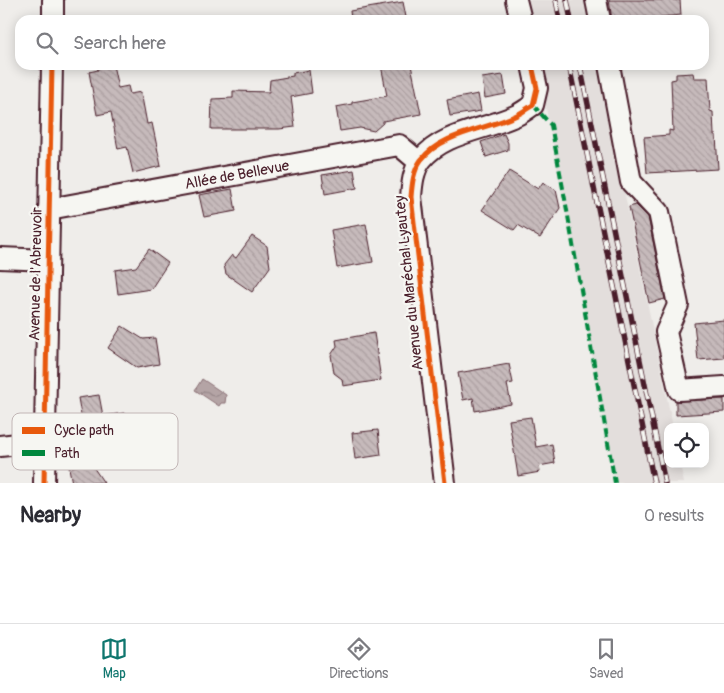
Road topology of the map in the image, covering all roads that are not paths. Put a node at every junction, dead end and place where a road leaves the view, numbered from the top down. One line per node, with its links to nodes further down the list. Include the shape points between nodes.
1 (53, 0): 4 (street)
2 (516, 0): 5 (street)
3 (596, 0): 6 (street)
4 (53, 15)
5 (520, 15)
6 (599, 15)
7 (52, 70): 11 (street, Avenue de l'Abreuvoir)
8 (533, 70): 10 (street, Avenue du Maréchal Lyautey, via 537,88 533,105 516,115 446,140)
9 (609, 70): 14 (street, via 631,182 659,212 678,305 666,332 679,390)
10 (420, 162): 11 (street, Allée de Bellevue, via 399,145); 18 (street, Avenue du Maréchal Lyautey, via 412,180 410,197)
11 (49, 209): 13 (street, Avenue de l'Abreuvoir)
12 (0, 258): 13 (street)
13 (48, 260): 15 (street, Avenue de l'Abreuvoir)
14 (724, 387)
15 (45, 413)
16 (44, 470): 17 (street, Avenue de l'Abreuvoir)
17 (44, 483)
18 (445, 483)

